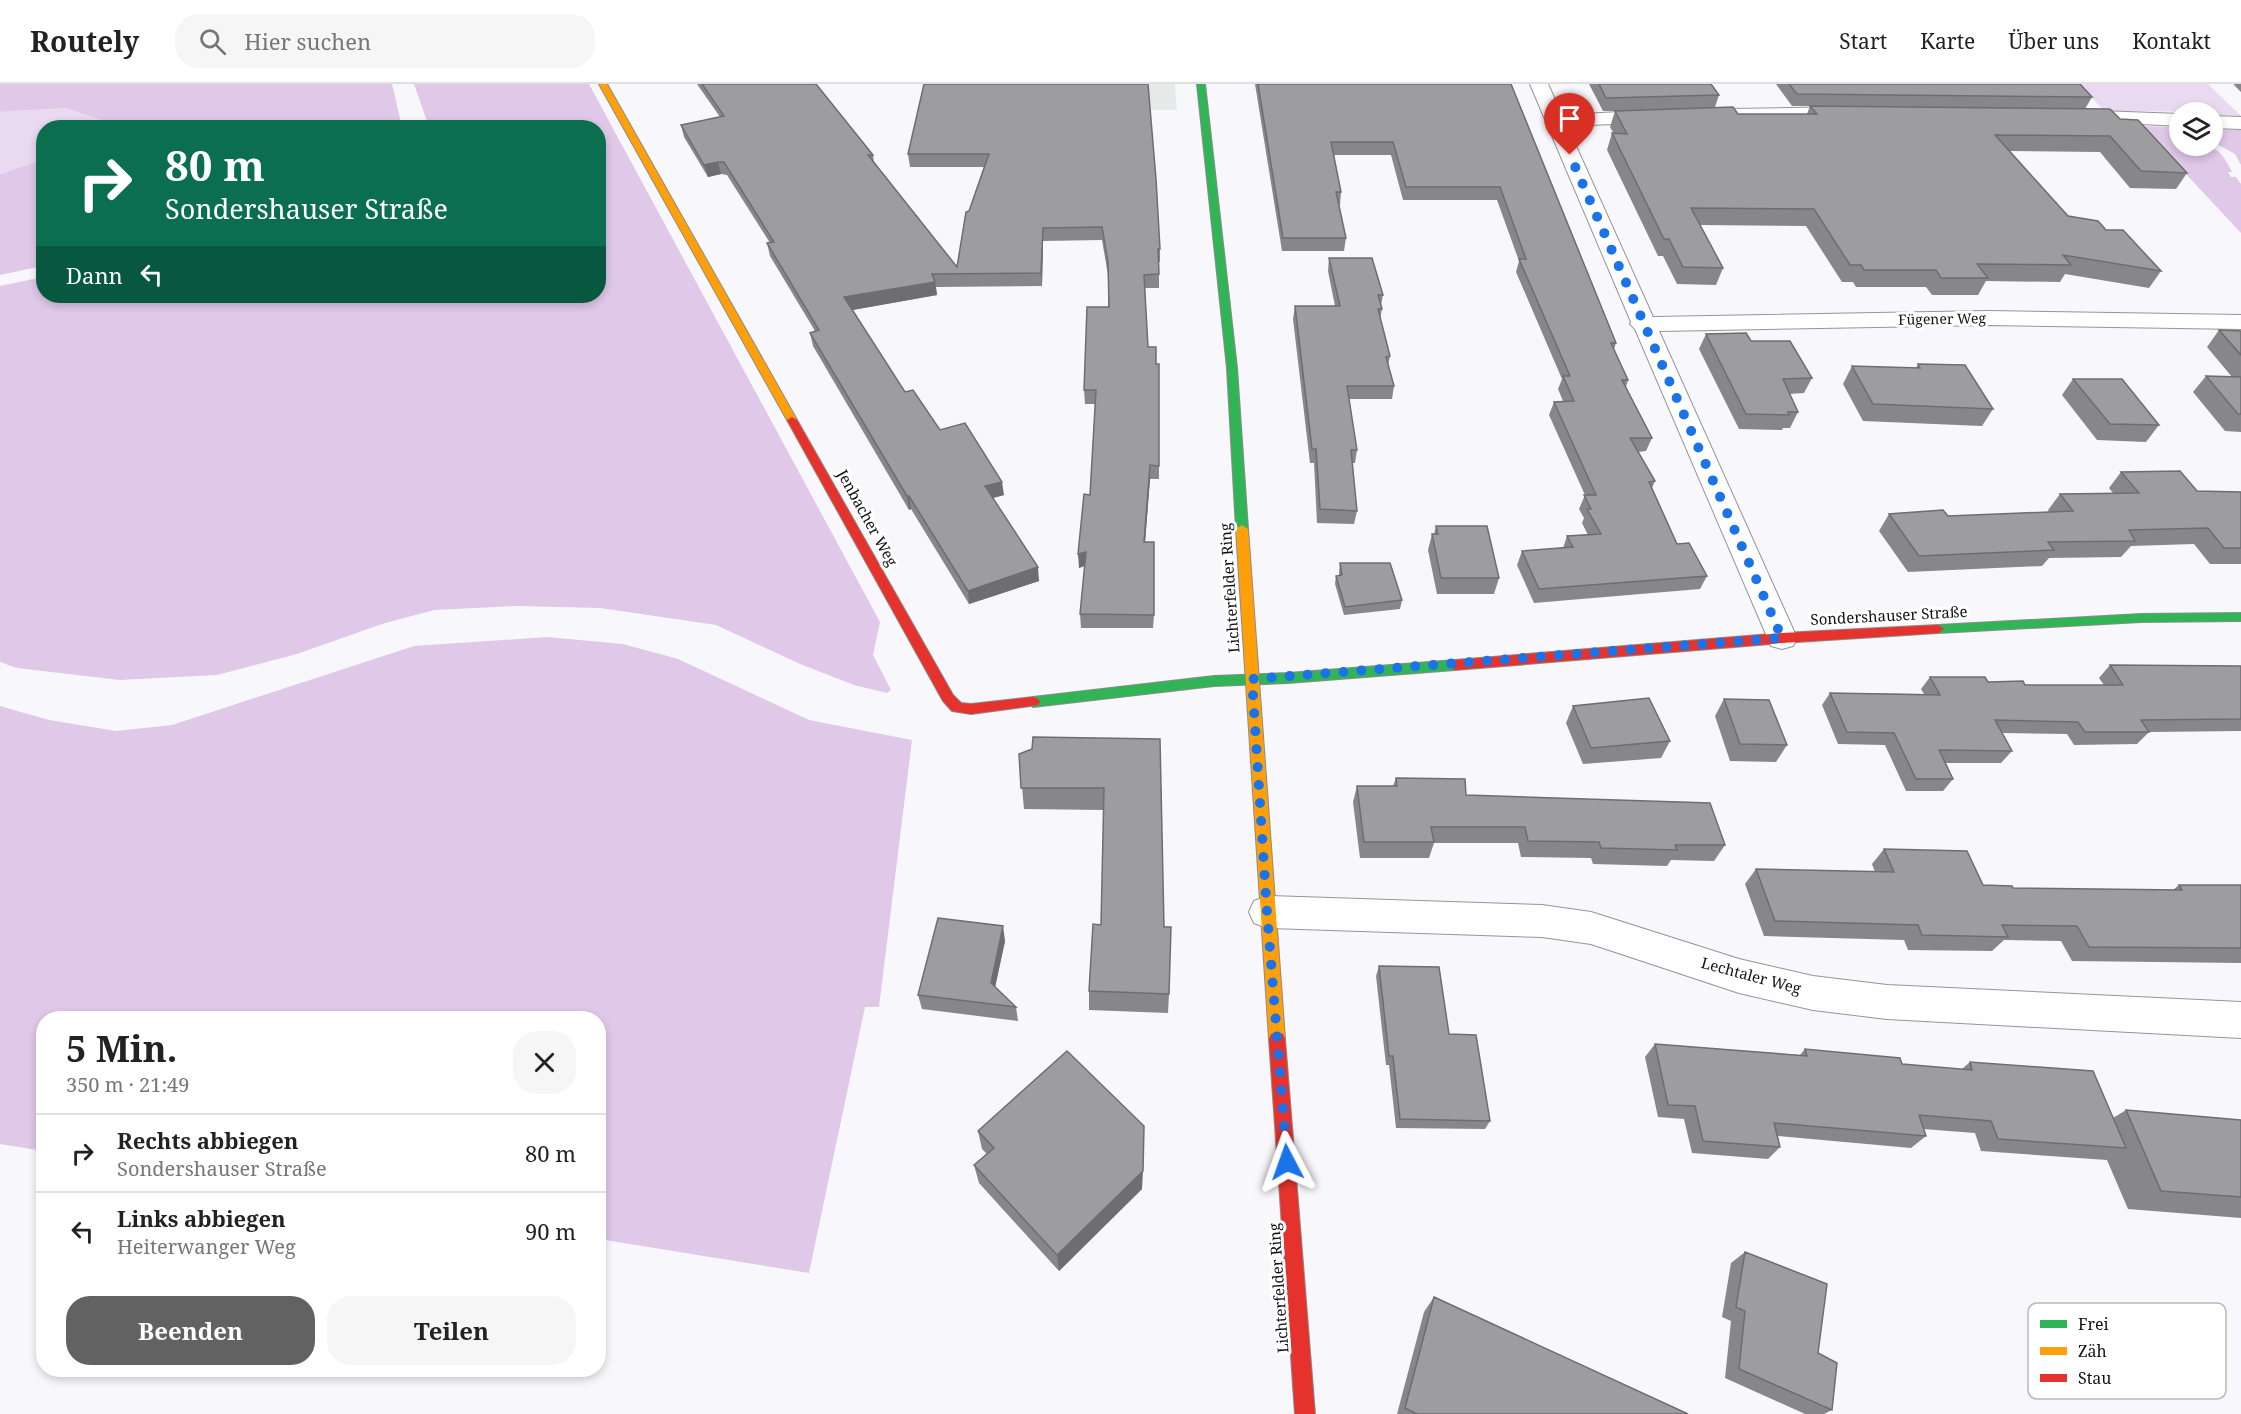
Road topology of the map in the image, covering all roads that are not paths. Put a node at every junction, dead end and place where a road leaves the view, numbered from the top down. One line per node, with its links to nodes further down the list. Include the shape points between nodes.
1 (603, 84): 16 (street, Jenbacher Weg, via 948,698 957,707 970,709)
2 (1201, 84): 16 (street, Lichterfelder Ring, via 1232,368)
3 (1539, 84): 9 (street)
4 (1872, 113): 5 (street)
5 (1714, 115)
6 (1678, 116): 9 (street)
7 (2056, 116): 8 (street)
8 (2169, 120)
9 (1555, 121): 13 (street)
10 (2223, 122): 11 (street)
11 (2241, 123)
12 (2241, 322): 13 (street, Fügener Weg, via 1988,318)
13 (1642, 324): 15 (street)
14 (2241, 617): 15 (street, Sondershauser Straße, via 2141,618)
15 (1782, 638): 16 (street, Sondershauser Straße)
16 (1252, 679): 17 (street, Lichterfelder Ring)
17 (1267, 912): 18 (street, Lechtaler Weg, via 1542,921 1591,928 1739,976 1813,993 1898,1003); 19 (street, Lichterfelder Ring)
18 (2241, 1020)
19 (1305, 1414)

